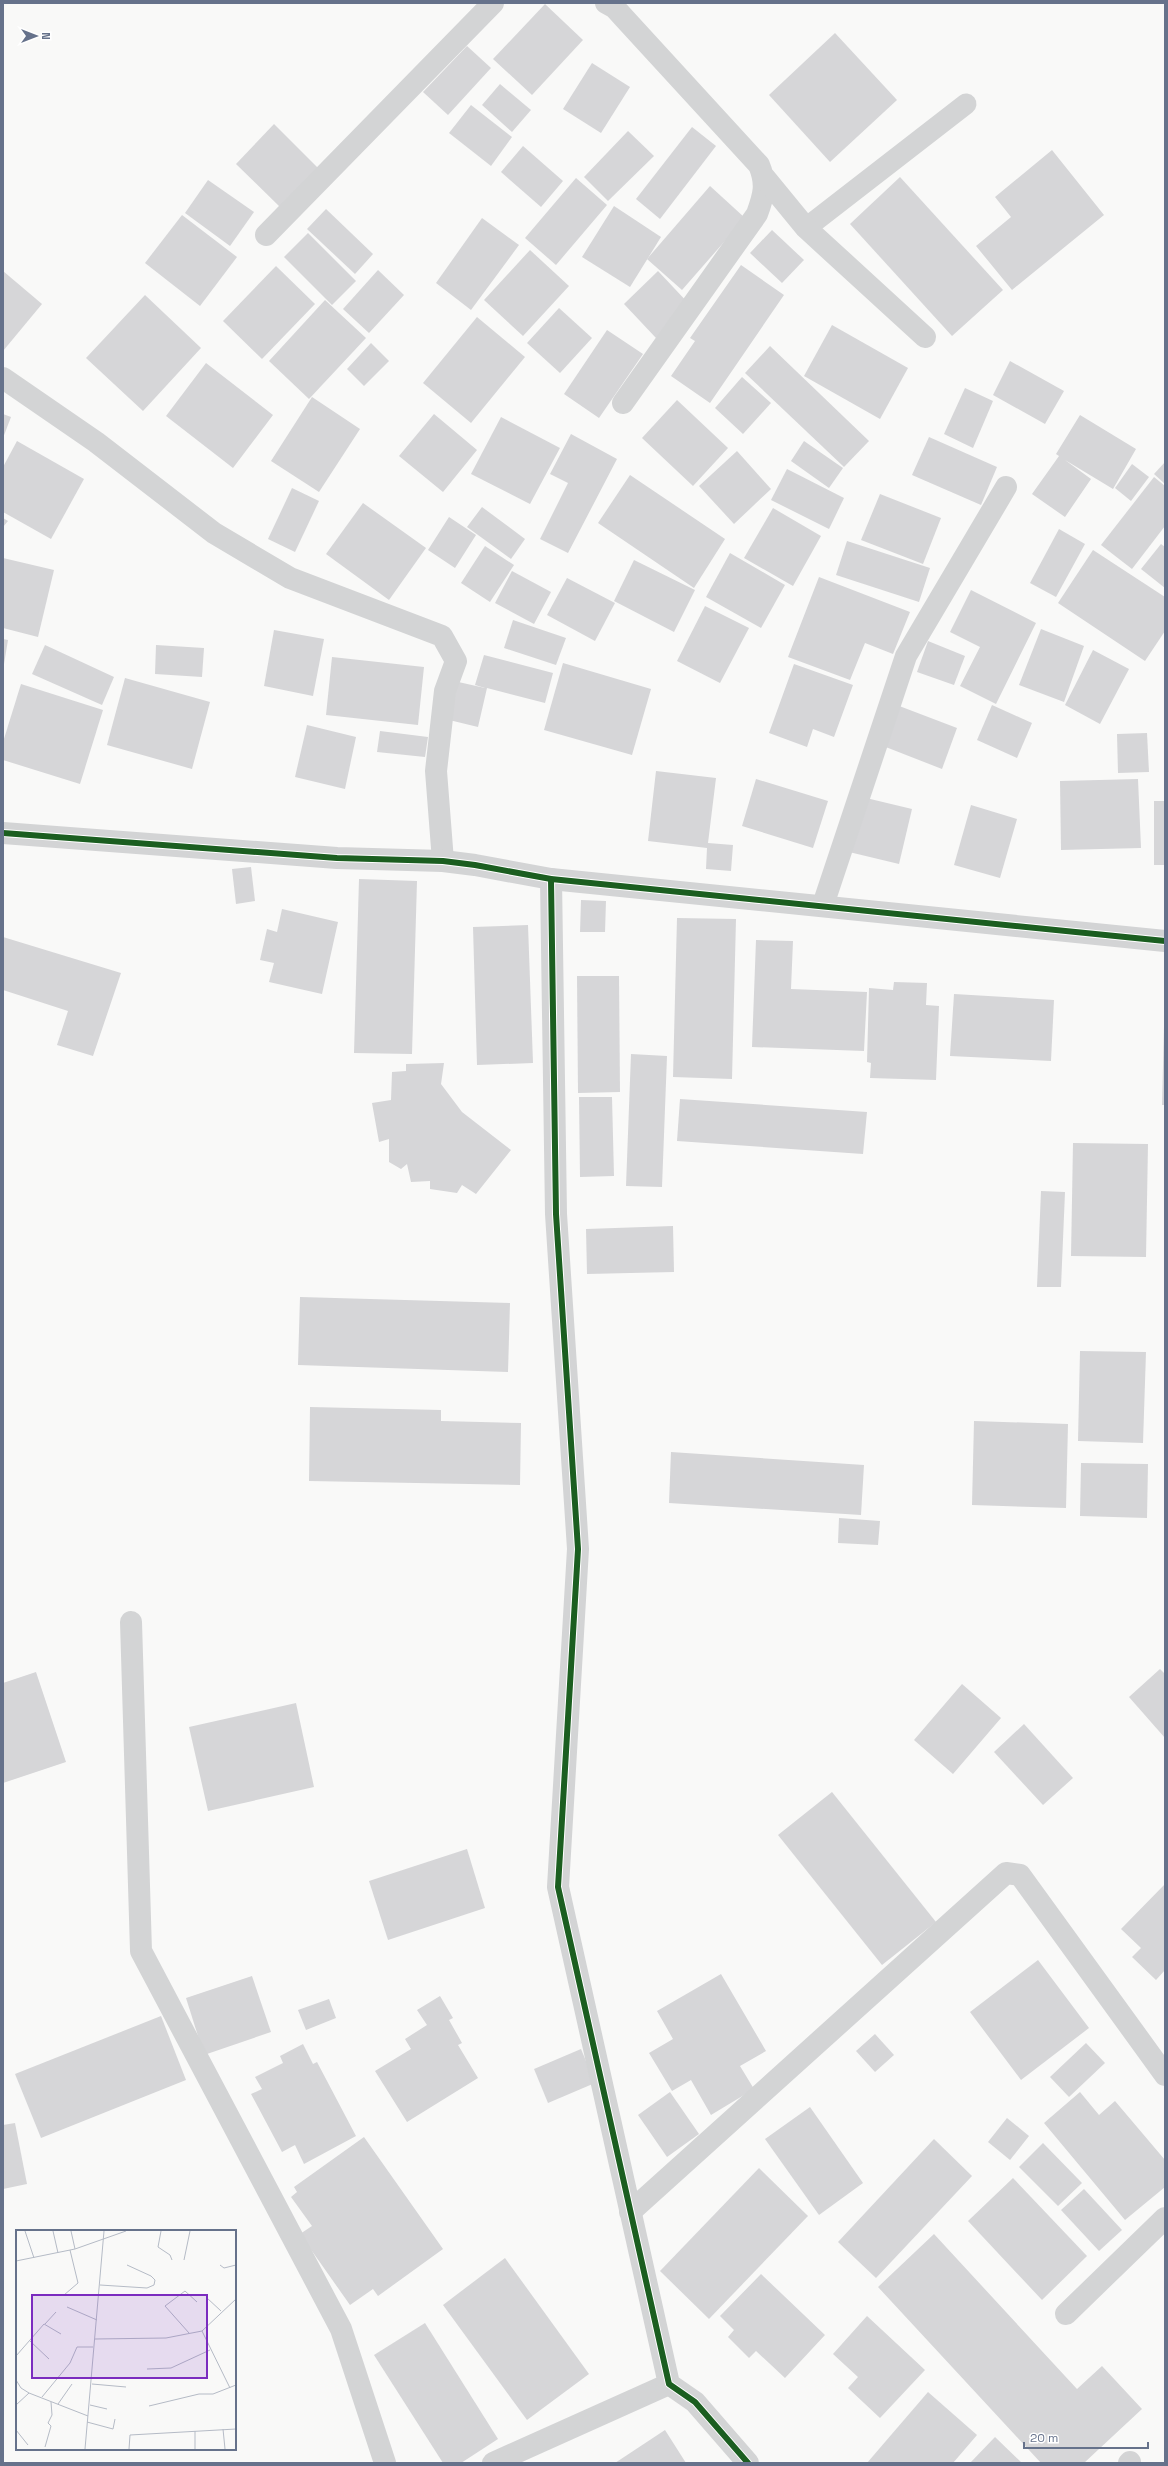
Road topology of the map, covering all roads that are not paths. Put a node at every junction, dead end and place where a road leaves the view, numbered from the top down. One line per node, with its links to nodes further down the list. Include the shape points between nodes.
1 (493, 3): 6 (street)
2 (606, 3): 4 (street, via 626,19 754,159)
3 (966, 104): 5 (lane)
4 (764, 178): 5 (street); 9 (street, via 764,194 757,214)
5 (806, 228): 7 (street)
6 (266, 234)
7 (926, 337)
8 (3, 378): 12 (street, via 90,438 214,533 290,578 442,636 456,661 445,691 436,771)
9 (623, 404)
10 (1006, 487): 14 (street, via 906,656)
11 (3, 833): 12 (street, via 337,858)
12 (443, 861): 13 (street)
13 (552, 879): 14 (street); 18 (street, via 556,1214 578,1550 558,1887)
14 (823, 905): 15 (street)
15 (1165, 941)
16 (131, 1622): 22 (street, via 140,1951 340,2329)
17 (1165, 2075): 18 (street, via 1020,1875 1006,1873)
18 (630, 2212): 21 (street)
19 (1165, 2218): 20 (street)
20 (1066, 2314)
21 (669, 2384): 23 (street); 24 (street, via 695,2402)
22 (385, 2463)
23 (493, 2463)
24 (748, 2463)

